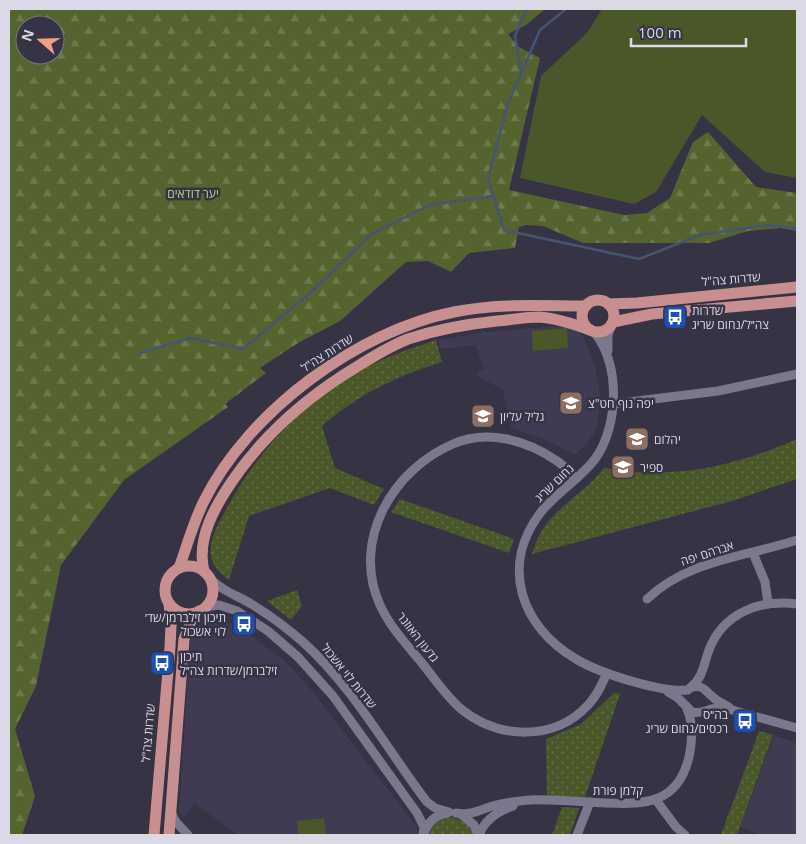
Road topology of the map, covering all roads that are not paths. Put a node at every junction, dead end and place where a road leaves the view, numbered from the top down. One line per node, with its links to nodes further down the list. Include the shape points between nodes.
1 (797, 287): 3 (main road, שדרות צה"ל)
2 (797, 301): 5 (main road, via 652,314)
3 (608, 304): 4 (main road, via 596,300); 5 (main road, via 614,312)
4 (586, 306): 6 (main road, via 582,318); 13 (main road, שדרות צה"ל, via 518,305 452,312 387,333 330,366 282,402 234,453 205,500)
5 (613, 323): 6 (main road, via 605,331); 7 (street, נחום שריג, via 607,339)
6 (592, 331): 7 (street, נחום שריג, via 603,345); 14 (main road, via 539,318 455,326 393,346 338,378 283,421 246,462 217,506 208,527 201,548)
7 (609, 361): 9 (street, נחום שריג)
8 (797, 374): 9 (street, via 718,391)
9 (613, 404): 10 (street, נחום שריג, via 611,424 603,447)
10 (576, 479): 21 (street, נחום שריג, via 551,500 533,524 522,549 519,584 528,608 548,637 575,658); 21 (street, גדעון האוזנר, via 558,461 518,442 477,438 438,450 403,480 380,514 372,539 371,578 387,619 444,690 479,721 519,733 557,727 588,706)
11 (797, 540): 12 (street, אברהם יפה)
12 (753, 553): 15 (street, אברהם יפה, via 690,571 665,584); 17 (street, אברהם יפה, via 764,577)
13 (179, 568): 14 (main road, via 194,566); 16 (main road, via 167,582)
14 (206, 574): 19 (main road, via 212,594); 34 (street, שדרות לוי אשכול, via 223,590 276,620 313,651 344,687 427,802)
15 (647, 599)
16 (169, 603): 19 (main road, via 188,614); 35 (main road, שדרות צה"ל, via 170,647)
17 (768, 603): 18 (street); 20 (street, via 739,613 727,623 709,649)
18 (797, 604)
19 (202, 609): 33 (main road, via 191,621 184,639); 38 (street, שדרות לוי אשכול, via 222,606 242,614 278,639 308,666 417,813 424,827)
20 (705, 666): 22 (street, via 698,680); 24 (street, via 704,680)
21 (607, 673): 23 (street, נחום שריג)
22 (689, 688): 23 (street, נחום שריג); 24 (street, via 699,686); 25 (street, via 683,697)
23 (666, 690): 25 (street, נחום שריג)
24 (708, 692): 26 (street, via 710,702); 27 (street, via 718,702)
25 (686, 707): 26 (street, via 696,713); 29 (street, קלמן פורת)
26 (705, 710): 27 (street); 29 (street, קלמן פורת)
27 (736, 710): 28 (street)
28 (797, 728)
29 (692, 738): 31 (street, קלמן פורת, via 681,778 669,792)
30 (535, 800): 32 (street, קלמן פורת); 34 (street, קלמן פורת, via 499,804 471,814); 39 (street, קלמן פורת, via 514,805 494,815)
31 (656, 800): 32 (street, קלמן פורת, via 642,804); 41 (street)
32 (590, 802): 40 (street)
33 (171, 810): 36 (main road); 37 (street, via 176,822)
34 (452, 813): 38 (street, via 432,820); 39 (street, שדרות לוי אשכול, via 464,816 476,828)
35 (154, 835)
36 (169, 835)
37 (188, 835)
38 (423, 835)
39 (478, 835)
40 (577, 835)
41 (685, 835)

